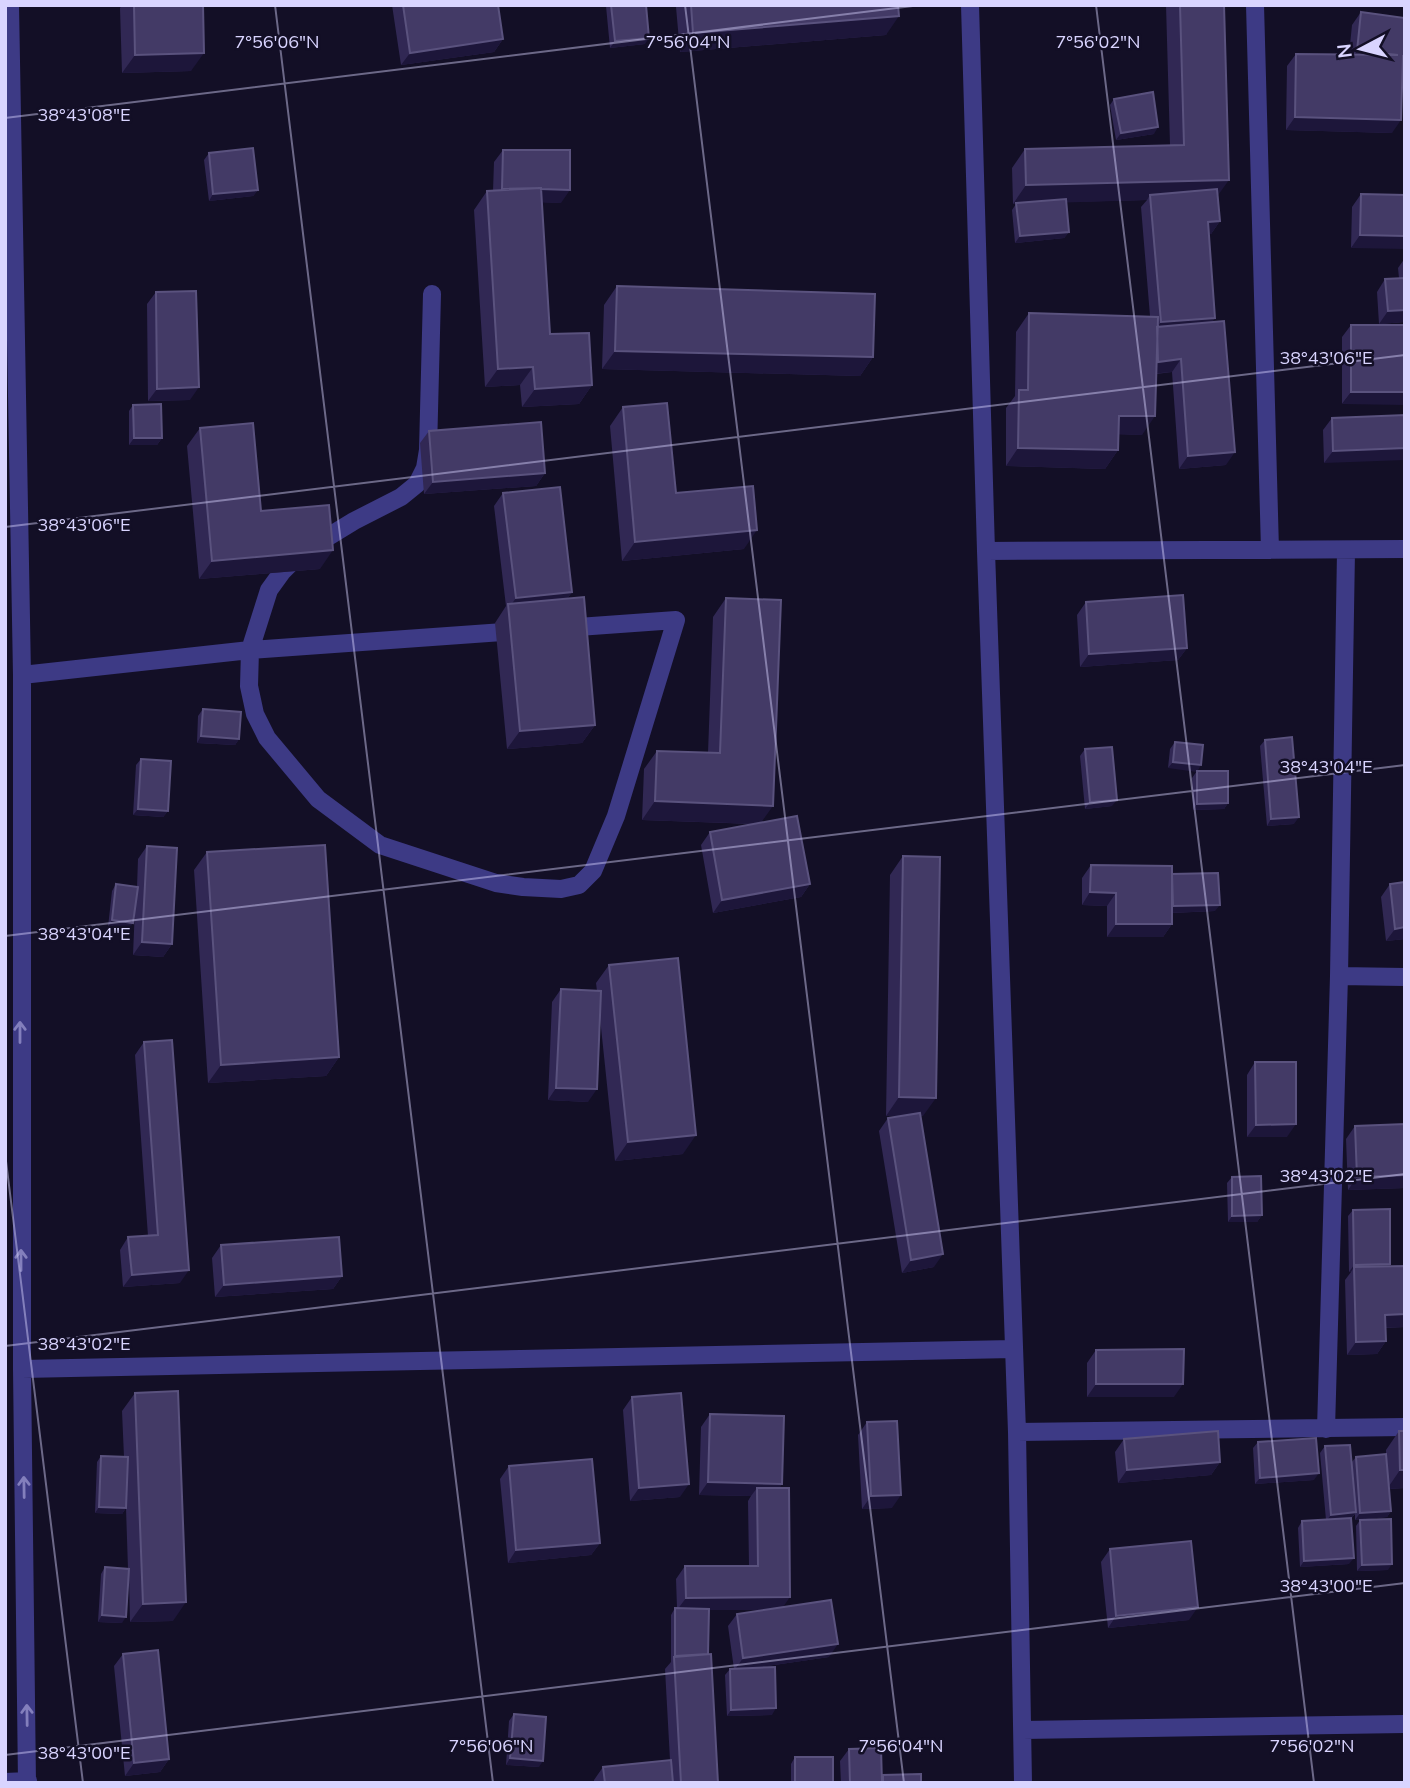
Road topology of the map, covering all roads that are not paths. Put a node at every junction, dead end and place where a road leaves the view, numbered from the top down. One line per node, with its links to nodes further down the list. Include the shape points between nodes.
1 (10, 5): 10 (street)
2 (970, 5): 7 (street)
3 (1255, 5): 6 (street)
4 (432, 294): 9 (street, via 428,450 417,484 300,554 269,590)
5 (1405, 549): 8 (street)
6 (1270, 550): 7 (street); 8 (street)
7 (986, 551): 14 (street)
8 (1346, 551): 12 (street)
9 (250, 650): 9 (street, via 249,686 256,714 267,738 318,799 380,845 496,883 561,889 579,885 593,871 616,816 676,620); 10 (street)
10 (22, 675): 11 (street)
11 (13, 902): 15 (street, one-way to 11)
12 (1339, 976): 13 (street); 17 (street)
13 (1405, 977)
14 (1013, 1349): 15 (street); 18 (street)
15 (22, 1369): 22 (street, one-way to 15)
16 (1405, 1427): 17 (street)
17 (1325, 1429): 18 (street)
18 (1017, 1432): 20 (street)
19 (1405, 1724): 20 (street)
20 (1023, 1730): 23 (street)
21 (5, 1782): 22 (street)
22 (28, 1782)
23 (1023, 1783)

